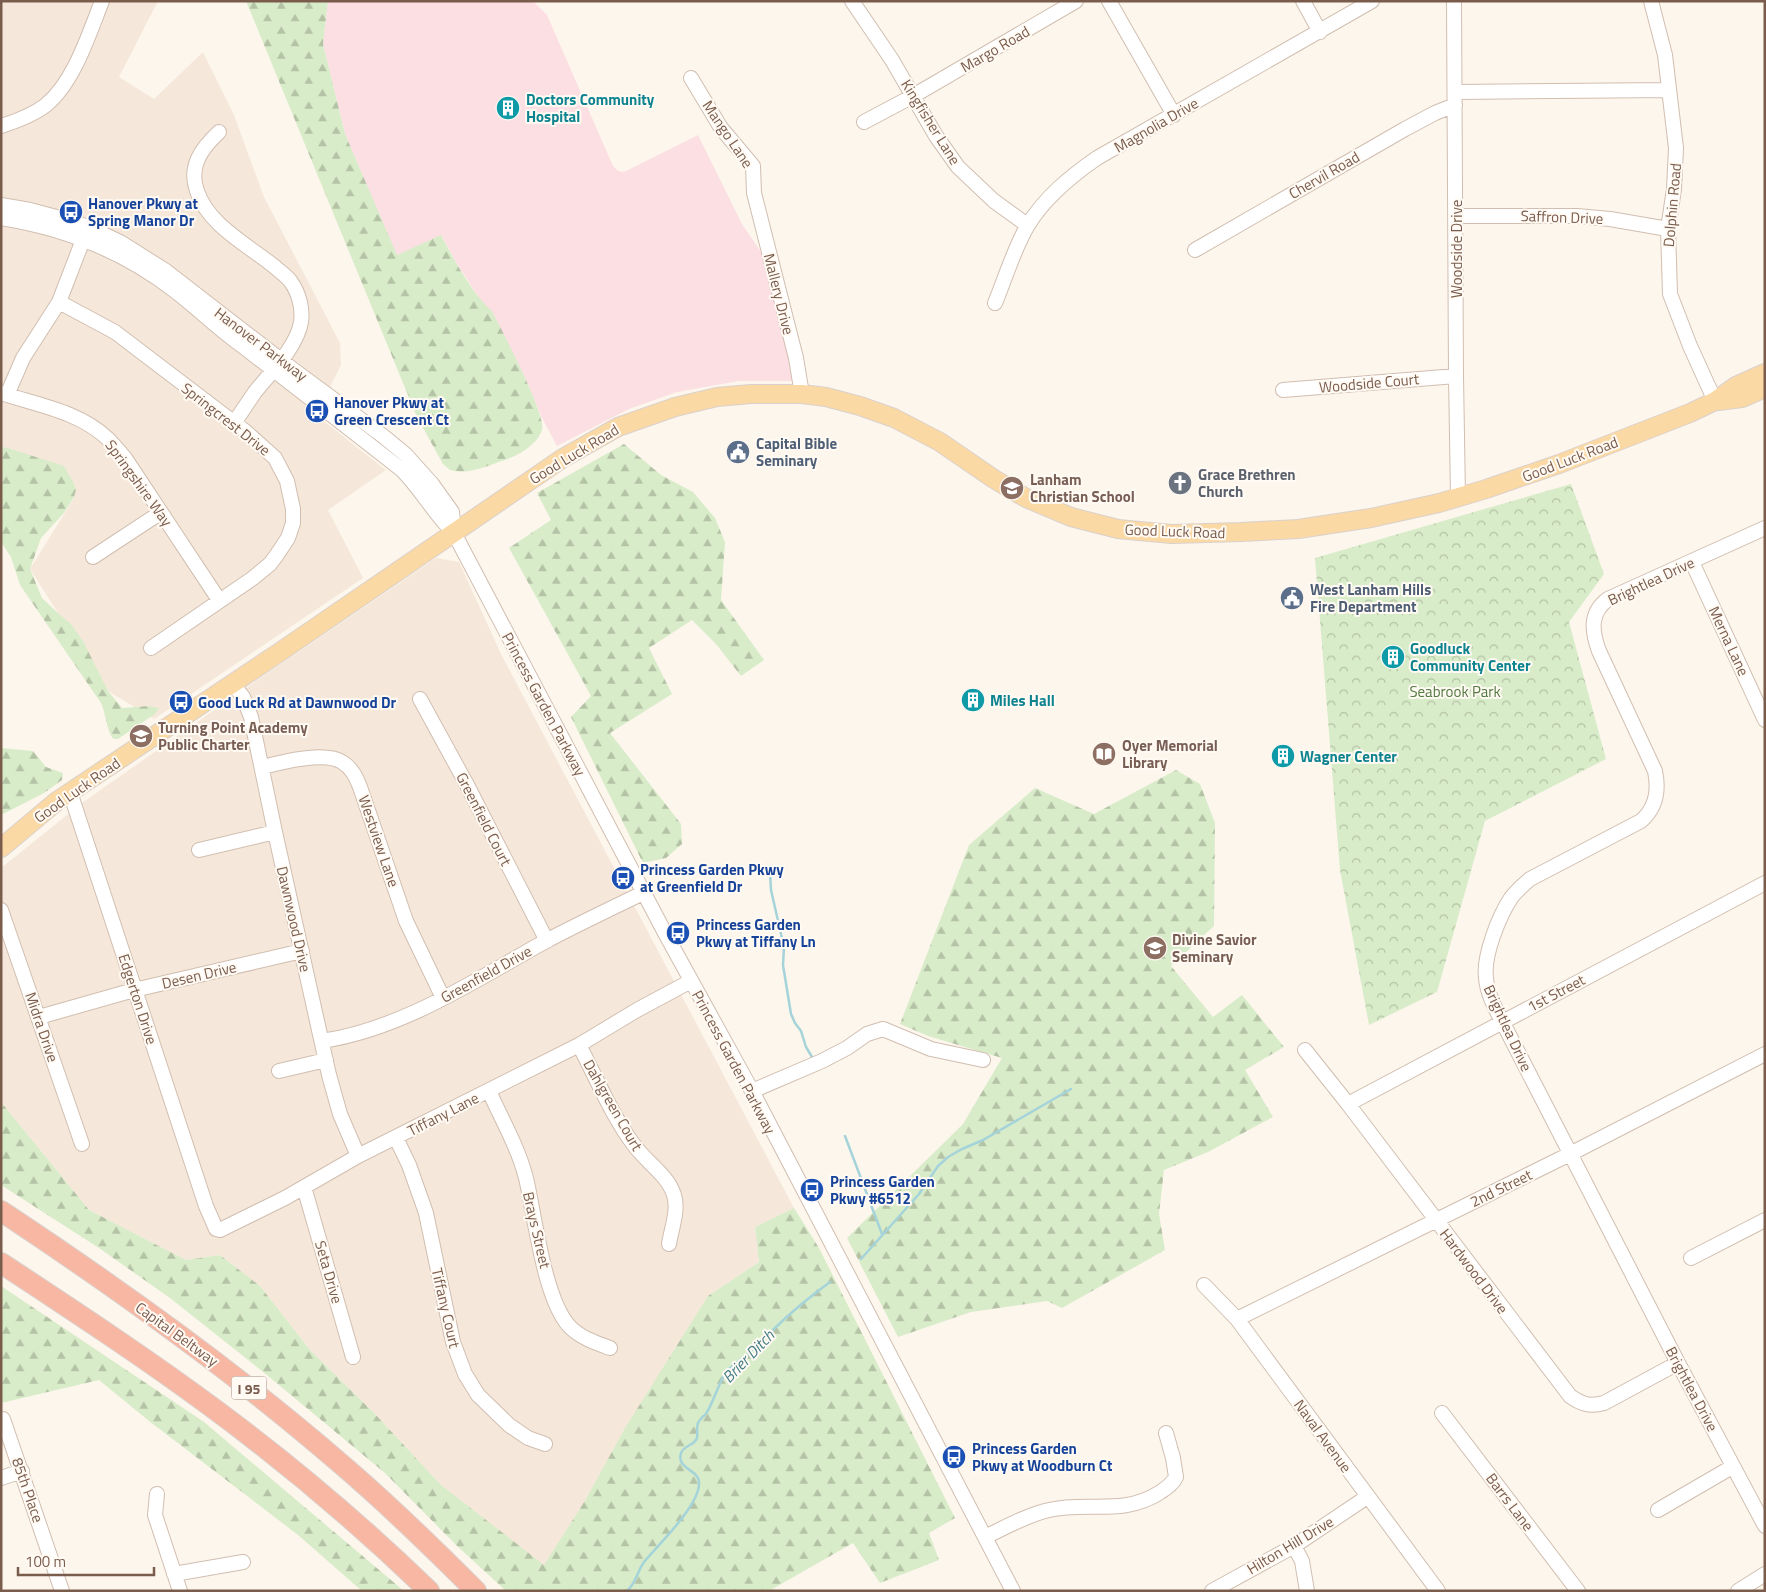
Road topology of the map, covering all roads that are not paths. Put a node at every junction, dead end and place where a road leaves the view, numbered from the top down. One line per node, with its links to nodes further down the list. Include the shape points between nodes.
1 (102, 1): 16 (street, via 75,64 48,104)
2 (852, 1): 12 (street, Kingfisher Lane)
3 (1076, 1): 12 (street, Margo Road)
4 (1109, 1): 14 (street)
5 (1303, 1): 9 (street)
6 (1372, 1): 9 (street, Magnolia Drive)
7 (1454, 1): 13 (street, Woodside Drive)
8 (1651, 1): 11 (street, Dolphin Road, via 1662,42)
9 (1320, 32): 14 (street, Magnolia Drive)
10 (691, 78): 18 (street, Mango Lane, via 720,128 753,166)
11 (1669, 90): 13 (street, Chervil Road); 23 (street, Dolphin Road, via 1676,168)
12 (913, 96): 15 (street, Margo Road); 22 (street, Kingfisher Lane, via 958,166 994,201)
13 (1455, 98): 20 (street, Woodside Drive); 25 (street, Chervil Road)
14 (1174, 115): 22 (street, Magnolia Drive, via 1076,174 1049,197)
15 (864, 122)
16 (1, 126)
17 (220, 132): 28 (street, via 198,157 194,176 200,201 211,217 291,281 301,305 302,320 296,337)
18 (754, 194): 34 (street, Mallery Drive, via 796,358)
19 (1, 205): 24 (street, Hanover Parkway, via 64,219)
20 (1456, 216): 23 (street, Saffron Drive, via 1577,216); 30 (street, Woodside Drive)
21 (1, 218): 24 (street, Hanover Parkway)
22 (1028, 225): 27 (street, Magnolia Drive)
23 (1668, 228): 35 (street, Dolphin Road, via 1668,277 1673,305)
24 (85, 233): 26 (street); 28 (street, Hanover Parkway, via 174,290 222,331)
25 (1195, 250)
26 (59, 302): 33 (street, via 22,358); 36 (street, Springcrest Drive, via 115,332)
27 (995, 303)
28 (277, 365): 36 (street); 40 (street, Hanover Parkway, via 383,436 413,461 452,512)
29 (1765, 373): 35 (main road, Good Luck Road, via 1736,386)
30 (1456, 376): 32 (street, Woodside Court); 37 (street, Woodside Drive)
31 (1765, 388): 35 (main road, Good Luck Road, via 1742,398)
32 (1282, 390)
33 (4, 394): 38 (street, Springshire Way, via 66,413 97,430 124,458)
34 (802, 394): 37 (main road, Good Luck Road, via 860,406 894,418 940,442 1036,503 1071,517 1118,529 1172,534 1298,529 1372,518); 40 (main road, Good Luck Road, via 717,397 667,409 618,426 563,458)
35 (1715, 401): 37 (main road, Good Luck Road, via 1559,464)
36 (234, 423): 43 (street, Springcrest Drive, via 266,448 280,466 287,481 294,517 288,538 270,564)
37 (1458, 497)
38 (160, 513): 41 (street); 43 (street, Springshire Way)
39 (1765, 528): 42 (street, Brightlea Drive)
40 (454, 533): 45 (main road, Good Luck Road); 54 (street, Princess Garden Parkway)
41 (93, 557)
42 (1692, 562): 47 (street, Merna Lane); 62 (street, Brightlea Drive, via 1608,599 1596,613 1593,630 1596,642 1655,771 1656,794 1652,808 1641,821 1530,879 1511,898 1485,964 1486,984)
43 (218, 600): 44 (street, Springcrest Drive)
44 (151, 648)
45 (232, 683): 48 (street, Dawnwood Drive, via 249,710); 49 (main road, Good Luck Road)
46 (420, 698): 56 (street, Greenfield Court)
47 (1765, 720)
48 (263, 767): 50 (street, Dawnwood Drive); 60 (street, Westview Lane, via 289,760 331,758 352,771 406,921)
49 (70, 792): 51 (main road, Good Luck Road); 59 (street, Edgerton Drive)
50 (275, 832): 52 (street); 57 (street, Dawnwood Drive)
51 (1, 848)
52 (199, 850)
53 (1765, 883): 62 (street, 1st Street)
54 (645, 892): 56 (street, Greenfield Drive); 58 (street, Princess Garden Parkway)
55 (1, 910): 61 (street, Midra Drive)
56 (547, 941): 60 (street, Greenfield Drive)
57 (302, 951): 59 (street, Desen Drive); 63 (street, Dawnwood Drive)
58 (691, 981): 64 (street, Tiffany Lane); 71 (street, Princess Garden Parkway)
59 (134, 990): 61 (street, Desen Drive); 78 (street, Edgerton Drive)
60 (443, 998): 63 (street, Greenfield Drive, via 362,1033)
61 (39, 1016): 74 (street, Midra Drive)
62 (1502, 1021): 72 (street, 1st Street); 75 (street, Brightlea Drive)
63 (322, 1042): 67 (street, Dawnwood Drive)
64 (579, 1045): 70 (street, Tiffany Lane); 82 (street, Dahlgreen Court, via 633,1145 669,1184 674,1194 676,1201)
65 (1305, 1050): 72 (street, Hardwood Drive)
66 (1765, 1054): 75 (street, 2nd Street)
67 (326, 1060): 69 (street); 76 (street, Dawnwood Drive, via 340,1114)
68 (982, 1060): 71 (street, via 931,1049 883,1029 867,1034 822,1061)
69 (279, 1071)
70 (489, 1091): 73 (street, Tiffany Lane); 87 (street, Brays Street, via 519,1155 549,1281 559,1308 571,1327 588,1340)
71 (752, 1091): 101 (street, Princess Garden Parkway)
72 (1348, 1104): 80 (street, Hardwood Drive)
73 (396, 1138): 76 (street, Tiffany Lane); 93 (street, Tiffany Court, via 426,1213 453,1342 465,1374 478,1395 509,1426)
74 (82, 1144)
75 (1570, 1154): 80 (street, 2nd Street); 89 (street, Brightlea Drive)
76 (358, 1156): 77 (street, Tiffany Lane)
77 (304, 1187): 78 (street, Tiffany Lane, via 220,1230 214,1226); 88 (street, Seta Drive)
78 (206, 1206)
79 (1, 1211): 109 (highway, Capital Beltway / I 95, via 162,1322 243,1383 342,1464)
80 (1435, 1220): 86 (street, 2nd Street); 89 (street, Hardwood Drive, via 1544,1364 1570,1396 1579,1402 1591,1406 1604,1403)
81 (1765, 1220): 83 (street)
82 (669, 1244)
83 (1691, 1258)
84 (1, 1263): 108 (highway, I 95, via 217,1411 318,1491)
85 (1204, 1286): 86 (street, Naval Avenue)
86 (1237, 1319): 98 (street, Naval Avenue)
87 (610, 1348)
88 (353, 1356)
89 (1678, 1363): 94 (street, Brightlea Drive)
90 (1442, 1413): 114 (street, Barrs Lane)
91 (3, 1419): 95 (street, 85th Place)
92 (1166, 1433): 101 (street, via 1176,1477 1156,1495 1122,1506 1047,1510)
93 (545, 1444)
94 (1732, 1467): 99 (street); 100 (street, Brightlea Drive)
95 (22, 1471): 96 (street); 106 (street, 85th Place)
96 (1, 1478)
97 (157, 1494): 104 (street, via 155,1515)
98 (1367, 1497): 102 (street, Hilton Hill Drive); 113 (street, Naval Avenue)
99 (1658, 1510)
100 (1765, 1526)
101 (985, 1537): 110 (street, Princess Garden Parkway)
102 (1294, 1546): 111 (street, Hilton Hill Drive); 112 (street, via 1302,1561)
103 (243, 1562): 104 (street)
104 (174, 1574): 107 (street)
105 (1765, 1574): 115 (street)
106 (62, 1591)
107 (180, 1591)
108 (429, 1591)
109 (476, 1591)
110 (1013, 1591)
111 (1212, 1591)
112 (1307, 1591)
113 (1438, 1591)
114 (1578, 1591)
115 (1738, 1591)

